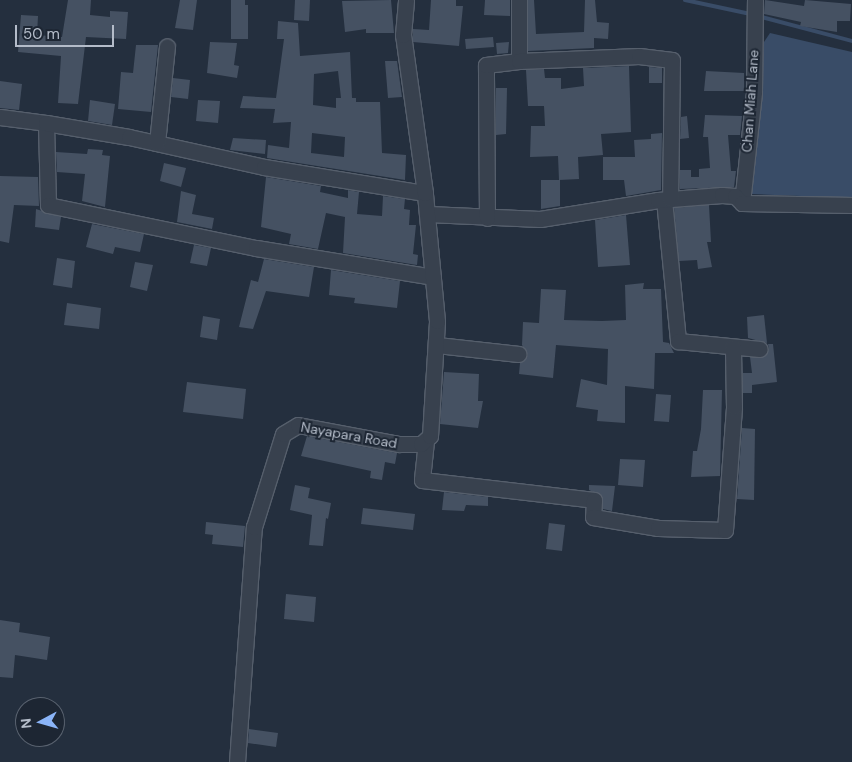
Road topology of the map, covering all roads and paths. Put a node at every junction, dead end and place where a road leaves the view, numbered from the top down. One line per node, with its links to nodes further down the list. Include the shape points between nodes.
1 (406, 0): 9 (street, via 403,35)
2 (519, 0): 5 (street)
3 (755, 0): 11 (street, Chan Miah Lane, via 754,92)
4 (167, 47): 8 (street)
5 (519, 61): 10 (street, via 639,56 672,60); 14 (street, via 486,65)
6 (0, 117): 7 (street)
7 (46, 123): 8 (street); 15 (street, via 48,204 256,248)
8 (158, 143): 9 (street, via 264,166)
9 (426, 193): 13 (street)
10 (667, 199): 11 (street, via 722,195 735,196); 14 (street, via 540,219); 17 (street, via 678,341)
11 (742, 203): 12 (street)
12 (852, 205)
13 (428, 214): 14 (street); 15 (street)
14 (487, 218)
15 (433, 277): 16 (street)
16 (437, 345): 19 (street); 20 (street, via 432,422)
17 (732, 346): 18 (street); 20 (street, via 734,407 725,530 658,528 593,517 594,500 422,480)
18 (760, 349)
19 (519, 354)
20 (426, 441): 21 (street, Nayapara Road, via 399,444 298,425 283,434 254,527)
21 (237, 762)

